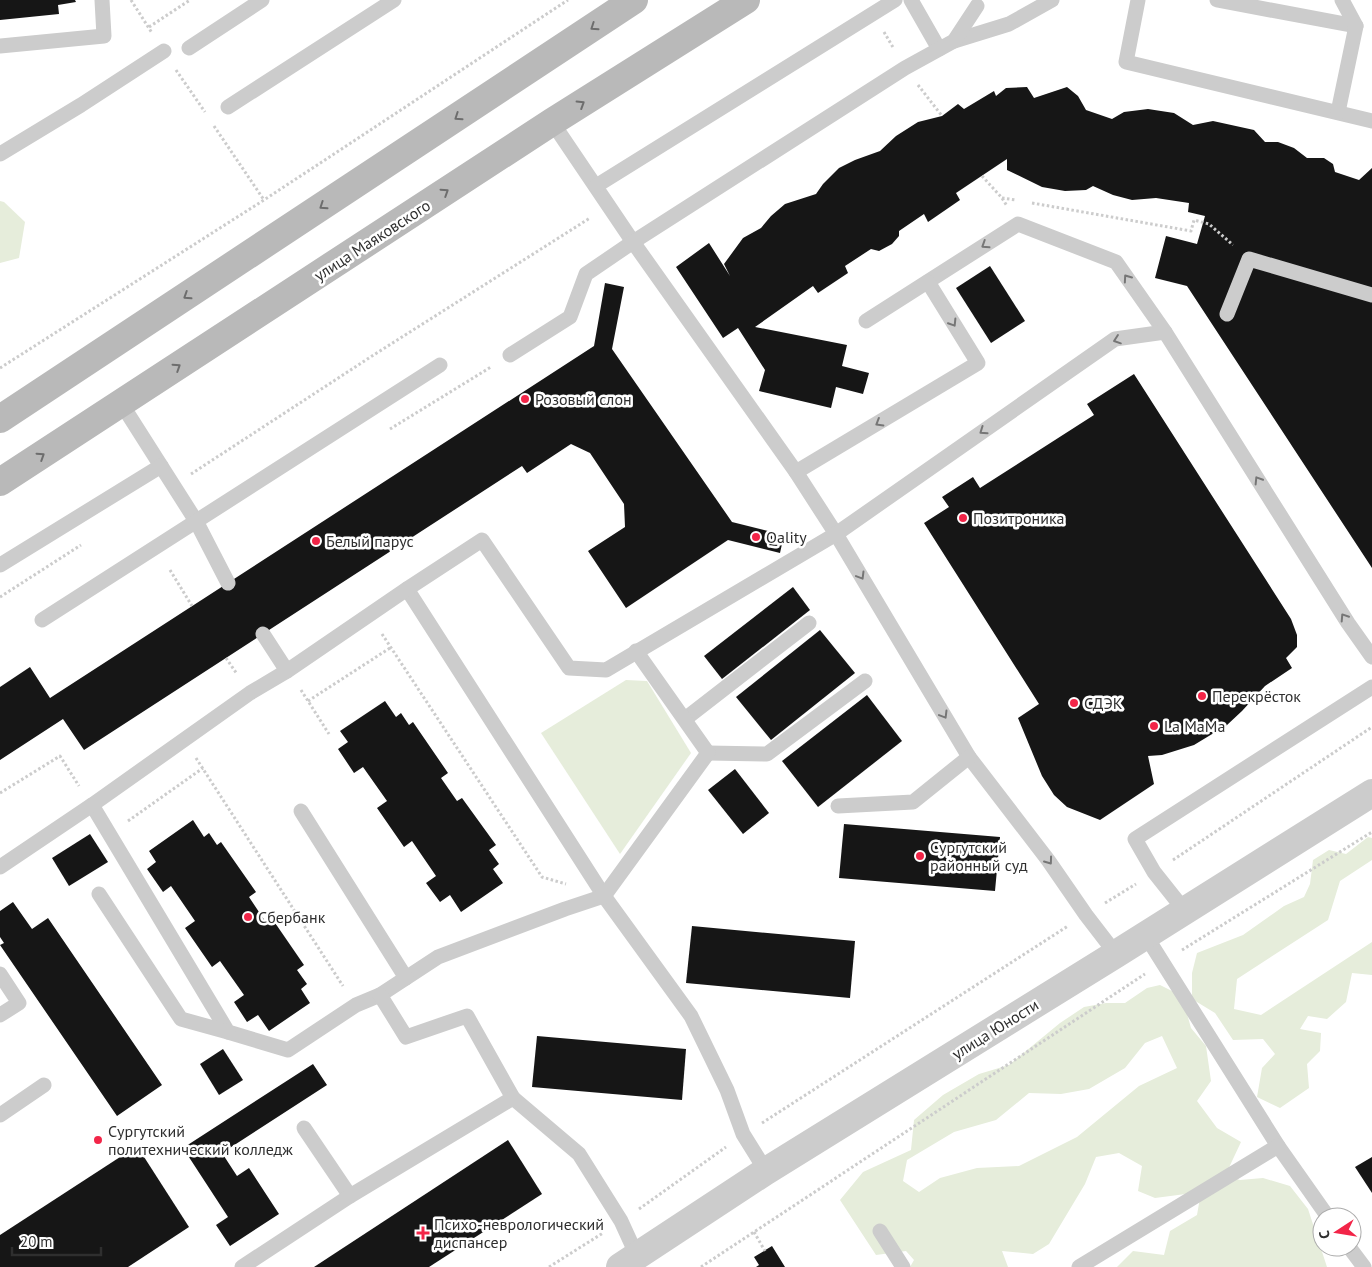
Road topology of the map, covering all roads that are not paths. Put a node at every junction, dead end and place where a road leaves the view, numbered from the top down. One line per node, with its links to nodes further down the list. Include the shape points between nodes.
1 (102, 0): 15 (lane, via 104,36)
2 (262, 0): 16 (lane)
3 (394, 0): 19 (lane)
4 (634, 0): 34 (main road, one-way to 34)
5 (746, 0): 22 (main road, улица Маяковского, one-way to 5)
6 (895, 0): 24 (lane)
7 (1052, 0): 14 (lane, via 1010,24)
8 (1138, 0): 20 (lane, via 1126,62)
9 (1217, 0): 13 (lane)
10 (1342, 0): 13 (lane)
11 (917, 2): 17 (lane)
12 (978, 6): 14 (lane)
13 (1356, 26): 20 (lane)
14 (954, 41): 17 (lane)
15 (0, 46)
16 (189, 48)
17 (939, 49): 25 (lane)
18 (164, 51): 23 (lane)
19 (228, 107)
20 (1338, 112): 21 (lane)
21 (1372, 120)
22 (552, 122): 24 (lane); 33 (main road, улица Маяковского, one-way to 22)
23 (0, 154)
24 (596, 186): 25 (lane)
25 (633, 242): 31 (lane, via 586,274 570,317); 36 (lane)
26 (928, 282): 29 (lane); 30 (lane, one-way to 26, via 1116,262 1018,224); 36 (lane, one-way to 36, via 978,363)
27 (1372, 295): 28 (lane, via 1249,259)
28 (1227, 314)
29 (866, 321)
30 (1165, 332): 39 (lane, one-way to 39, via 1115,339); 47 (lane, one-way to 30)
31 (510, 355)
32 (440, 365): 38 (lane)
33 (122, 403): 35 (lane); 37 (main road, улица Маяковского, one-way to 33)
34 (0, 418)
35 (161, 466): 38 (lane); 40 (lane)
36 (796, 472): 39 (lane)
37 (0, 482)
38 (196, 521): 41 (lane); 43 (lane)
39 (836, 534): 46 (lane); 53 (lane, one-way to 53)
40 (0, 565)
41 (228, 583)
42 (407, 589): 46 (lane, via 482,540 569,668 606,670); 48 (lane); 60 (lane)
43 (42, 620)
44 (809, 623): 51 (lane)
45 (262, 634): 48 (lane)
46 (636, 651): 51 (lane)
47 (1372, 658)
48 (287, 670): 55 (lane)
49 (865, 681): 52 (lane, via 768,754)
50 (1372, 687): 61 (lane, via 1135,839 1154,872)
51 (685, 719): 52 (lane)
52 (708, 753): 60 (lane)
53 (969, 757): 56 (lane, via 913,802); 63 (lane, one-way to 63)
54 (1372, 793): 61 (street, улица Юности)
55 (92, 805): 58 (lane); 68 (lane)
56 (838, 806)
57 (301, 812): 65 (lane)
58 (0, 867)
59 (99, 894): 68 (lane, via 181,1019)
60 (604, 896): 65 (lane, via 438,957); 74 (lane, via 691,1016 727,1090 743,1134)
61 (1185, 911): 62 (street, улица Юности)
62 (1146, 936): 63 (street, улица Юности); 73 (lane)
63 (1116, 954): 74 (street, улица Юности)
64 (0, 974): 67 (lane, via 19,1003)
65 (406, 978): 66 (lane)
66 (380, 995): 68 (lane, via 356,1005 288,1050); 70 (lane, via 406,1037 467,1016)
67 (0, 1015)
68 (228, 1032)
69 (44, 1085): 71 (lane)
70 (513, 1098): 75 (lane); 78 (lane, via 579,1154 622,1221)
71 (0, 1115)
72 (304, 1128): 75 (lane)
73 (1278, 1146): 76 (lane); 81 (lane)
74 (766, 1171): 78 (street, улица Юности)
75 (350, 1196): 79 (lane)
76 (1321, 1207)
77 (880, 1231): 80 (lane)
78 (628, 1261)
79 (242, 1267)
80 (903, 1267)
81 (1079, 1267)

